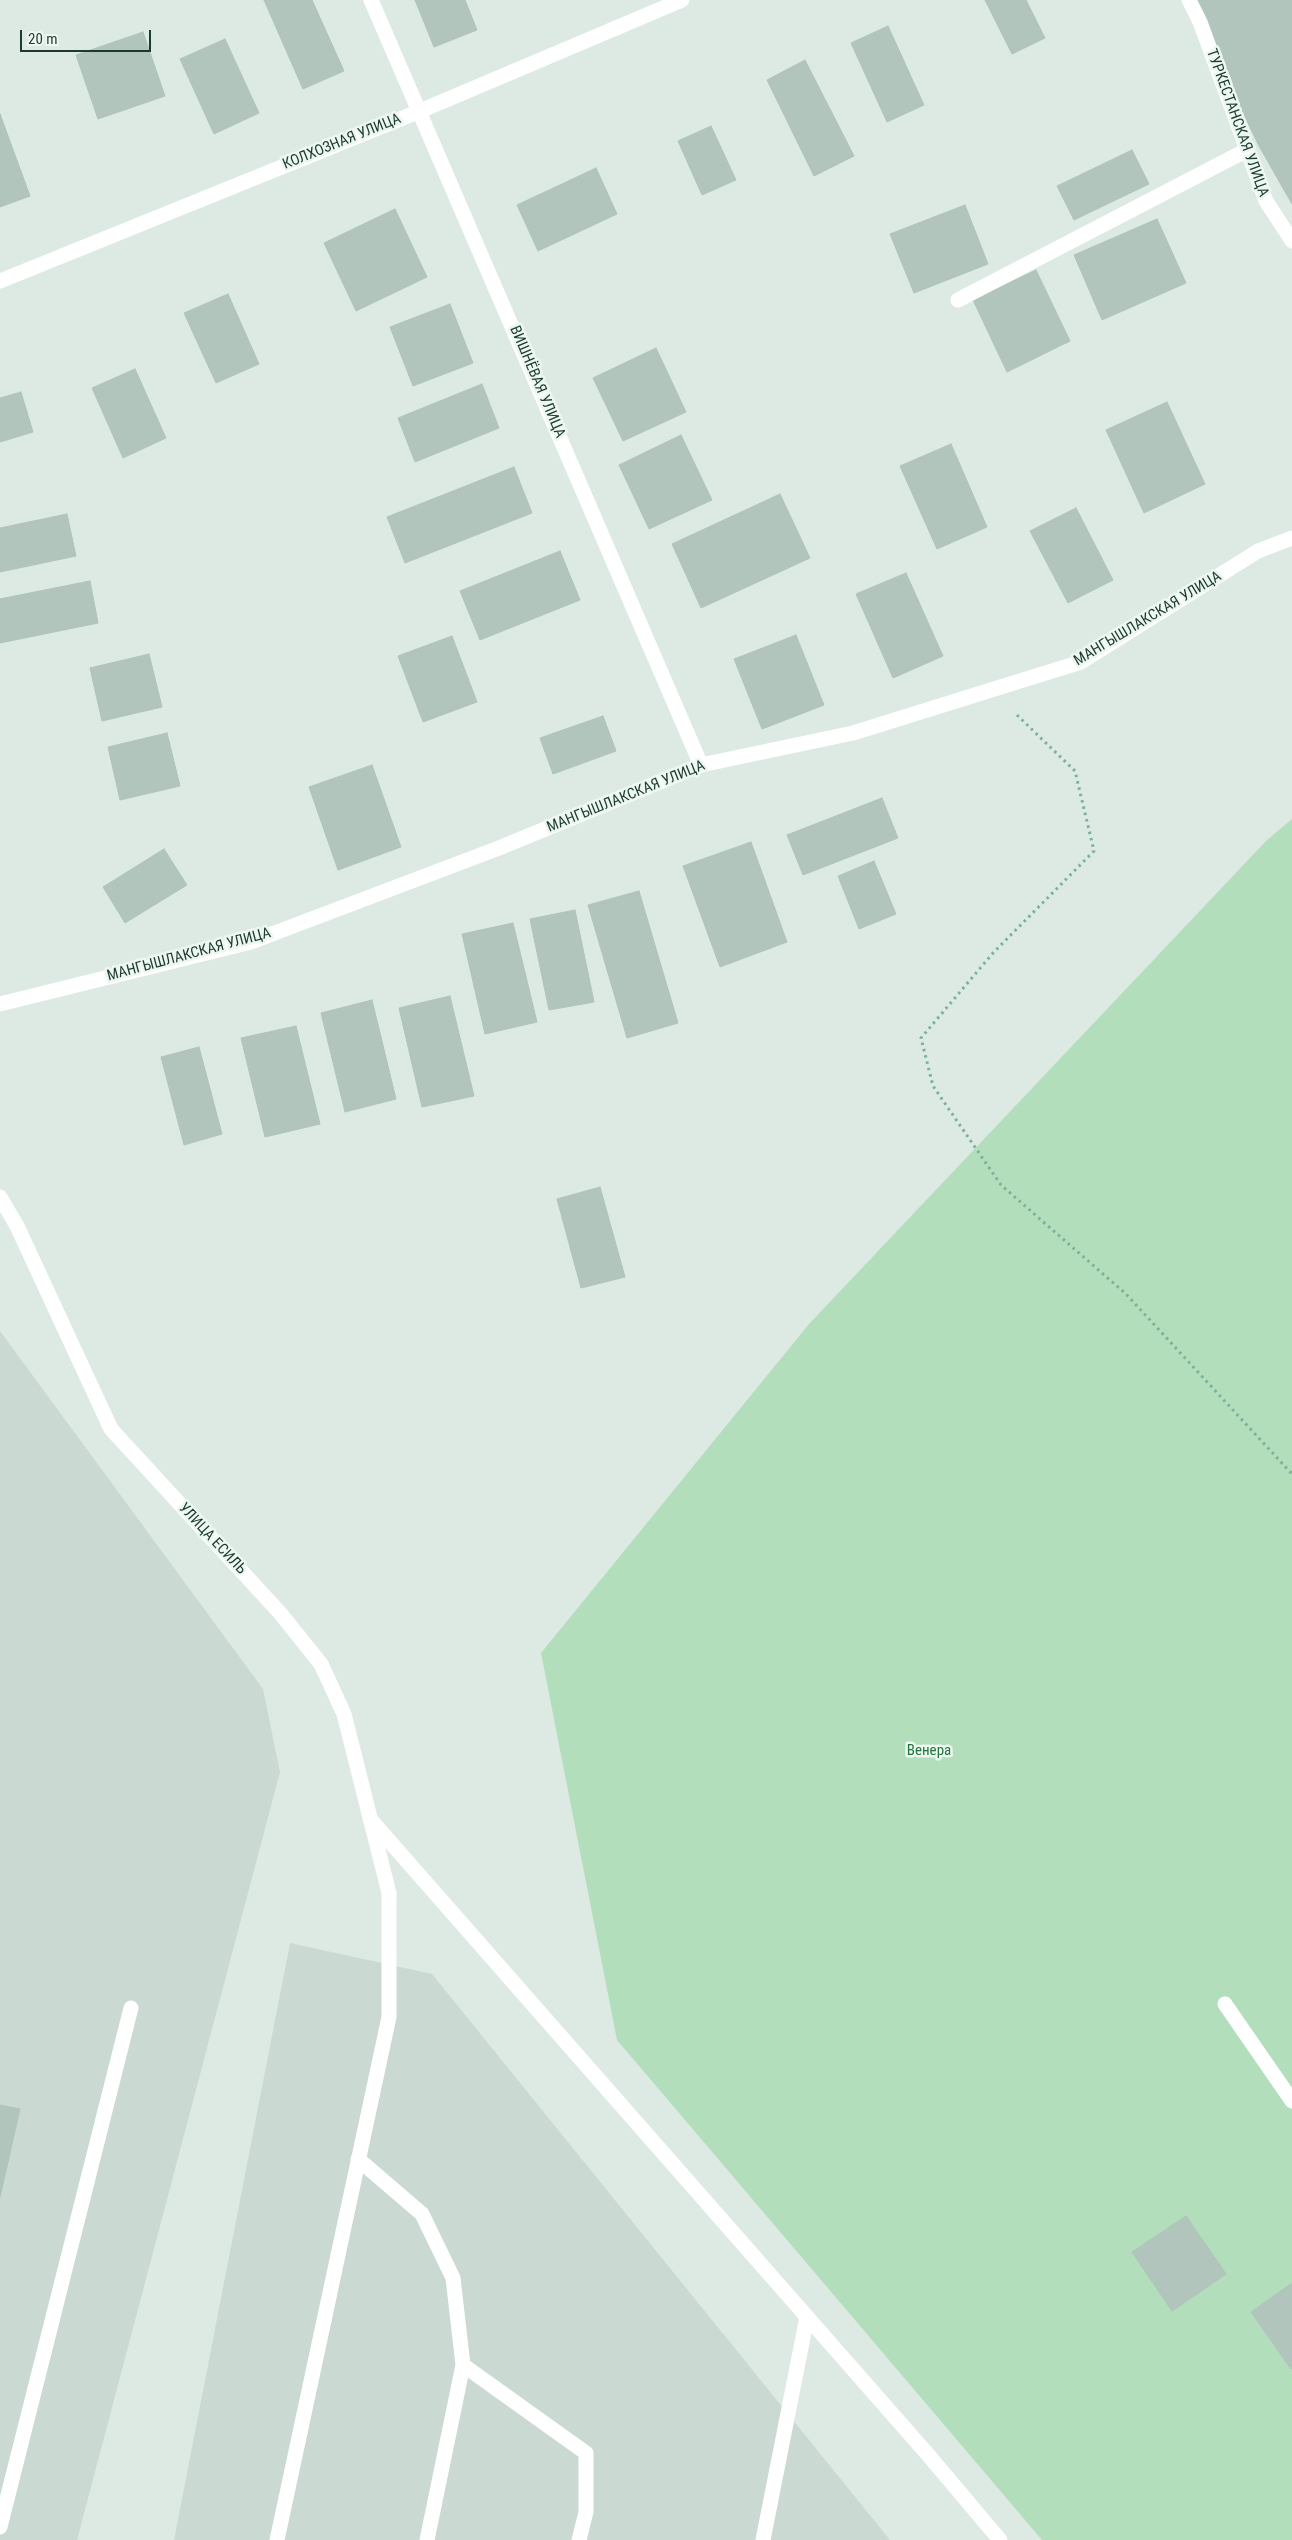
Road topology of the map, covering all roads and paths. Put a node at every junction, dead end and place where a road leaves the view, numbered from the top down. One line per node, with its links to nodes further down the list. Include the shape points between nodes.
1 (371, 0): 4 (street, ВИШНЁВАЯ УЛИЦА)
2 (682, 0): 4 (street, КОЛХОЗНАЯ УЛИЦА)
3 (1189, 0): 5 (street, ТУРКЕСТАНСКАЯ УЛИЦА)
4 (420, 111): 7 (street, КОЛХОЗНАЯ УЛИЦА); 11 (street, ВИШНЁВАЯ УЛИЦА)
5 (1247, 150): 6 (street, ТУРКЕСТАНСКАЯ УЛИЦА, via 1266,201); 8 (street)
6 (1292, 241)
7 (0, 281)
8 (958, 300)
9 (1292, 538): 10 (street, МАНГЫШЛАКСКАЯ УЛИЦА, via 1258,551 1081,662)
10 (992, 690): 11 (street, МАНГЫШЛАКСКАЯ УЛИЦА, via 853,733); 14 (path, via 1075,771 1094,851 993,953 921,1038 933,1086 1001,1185 1126,1294)
11 (700, 765): 12 (street, МАНГЫШЛАКСКАЯ УЛИЦА, via 499,848 251,942)
12 (0, 1004)
13 (0, 1197): 15 (street, УЛИЦА ЕСИЛЬ, via 17,1226 111,1429 280,1613 321,1664 344,1714)
14 (1292, 1474)
15 (370, 1819): 19 (street, УЛИЦА ЕСИЛЬ, via 389,1893 389,2017); 20 (street)
16 (1225, 2004): 18 (street)
17 (131, 2008): 22 (street)
18 (1292, 2101)
19 (358, 2159): 21 (street, via 422,2214 453,2278); 23 (street, УЛИЦА ЕСИЛЬ)
20 (807, 2317): 26 (street); 27 (street)
21 (463, 2365): 24 (street); 25 (street, via 586,2453 586,2512)
22 (0, 2527)
23 (278, 2540)
24 (427, 2540)
25 (579, 2540)
26 (763, 2540)
27 (1000, 2540)

